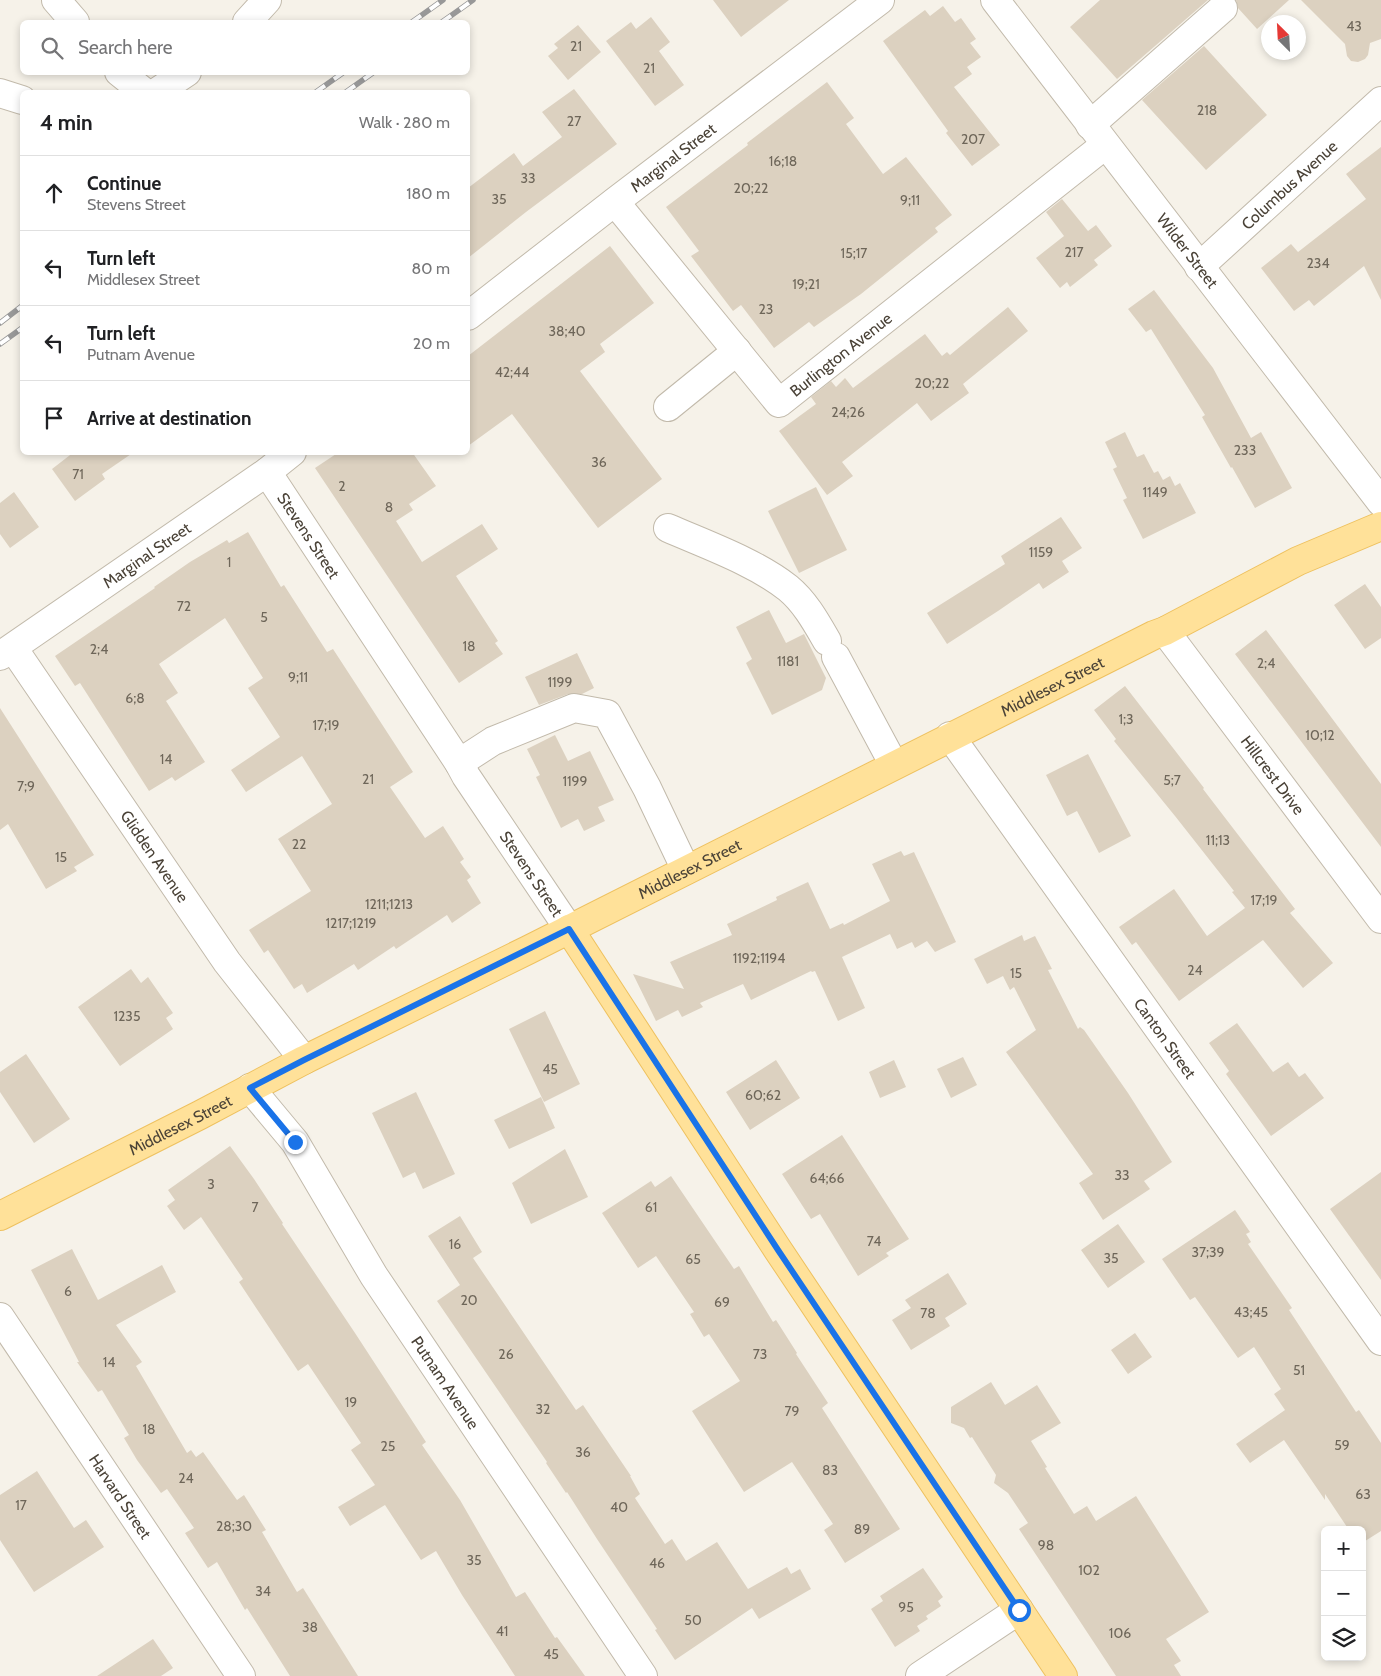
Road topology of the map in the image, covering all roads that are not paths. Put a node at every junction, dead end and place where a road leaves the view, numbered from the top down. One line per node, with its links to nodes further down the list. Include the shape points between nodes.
1 (56, 0): 6 (street)
2 (267, 0): 7 (street)
3 (880, 0): 16 (street, Marginal Street)
4 (1007, 5): 15 (street, Wilder Street)
5 (1223, 8): 15 (street)
6 (73, 20)
7 (249, 20)
8 (123, 75): 10 (street)
9 (182, 75): 11 (street)
10 (142, 90)
11 (160, 90)
12 (0, 92): 13 (street)
13 (20, 99)
14 (1381, 101): 17 (street, Columbus Avenue)
15 (1098, 135): 17 (street, Wilder Street); 19 (street, Burlington Avenue, via 780,403)
16 (615, 202): 18 (street, Marginal Street); 19 (street, Burlington Avenue)
17 (1199, 267): 23 (street, Wilder Street)
18 (470, 314)
19 (737, 351): 20 (street)
20 (668, 407)
21 (288, 455): 22 (street, Marginal Street)
22 (267, 472): 27 (street, Marginal Street); 29 (street, Stevens Street)
23 (1381, 502)
24 (1381, 526): 26 (main road, Middlesex Street, via 1298,561)
25 (668, 528): 30 (street, via 762,570 789,589 812,616 832,649)
26 (1165, 631): 28 (main road, Middlesex Street); 32 (street, Hillcrest Drive)
27 (7, 652): 34 (street, Glidden Avenue, via 226,962)
28 (950, 736): 30 (main road, Middlesex Street); 38 (street, Canton Street)
29 (459, 763): 31 (street, via 493,741 574,708 607,714); 33 (street, Stevens Street)
30 (894, 764): 31 (main road, Middlesex Street)
31 (686, 870): 33 (main road, Middlesex Street)
32 (1381, 919)
33 (569, 929): 34 (main road, Middlesex Street); 39 (main road, Stevens Street, via 778,1250)
34 (304, 1060): 35 (main road, Middlesex Street)
35 (250, 1088): 36 (main road, Middlesex Street); 41 (street, Putnam Avenue, via 295,1142 374,1276)
36 (0, 1216)
37 (0, 1317): 40 (street, Harvard Street)
38 (1381, 1341)
39 (1019, 1610): 42 (street); 43 (main road, Stevens Street)
40 (241, 1676)
41 (643, 1676)
42 (920, 1676)
43 (1063, 1676)

